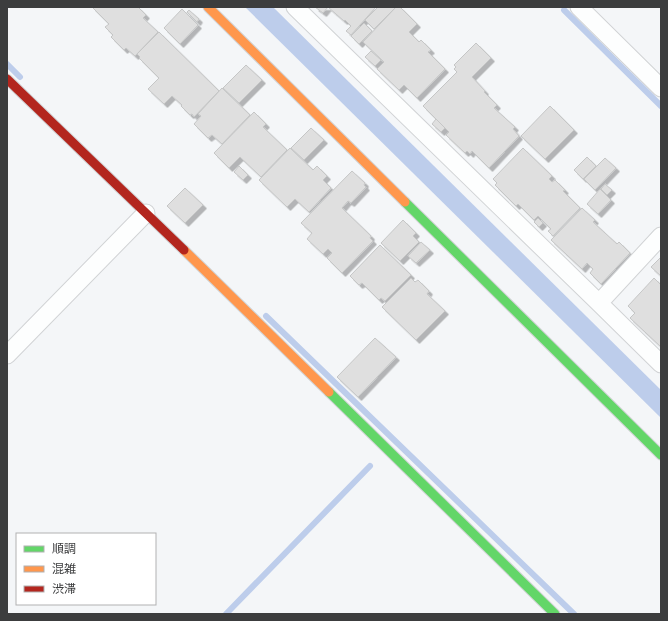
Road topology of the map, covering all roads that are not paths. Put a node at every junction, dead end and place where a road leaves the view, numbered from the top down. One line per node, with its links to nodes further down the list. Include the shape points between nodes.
1 (208, 7): 11 (street)
2 (295, 7): 8 (street)
3 (579, 7): 5 (street)
4 (7, 79): 6 (street)
5 (661, 88)
6 (146, 213): 9 (street); 12 (street)
7 (661, 236): 8 (street)
8 (599, 303): 10 (street)
9 (7, 355)
10 (661, 364)
11 (661, 455)
12 (555, 614)

